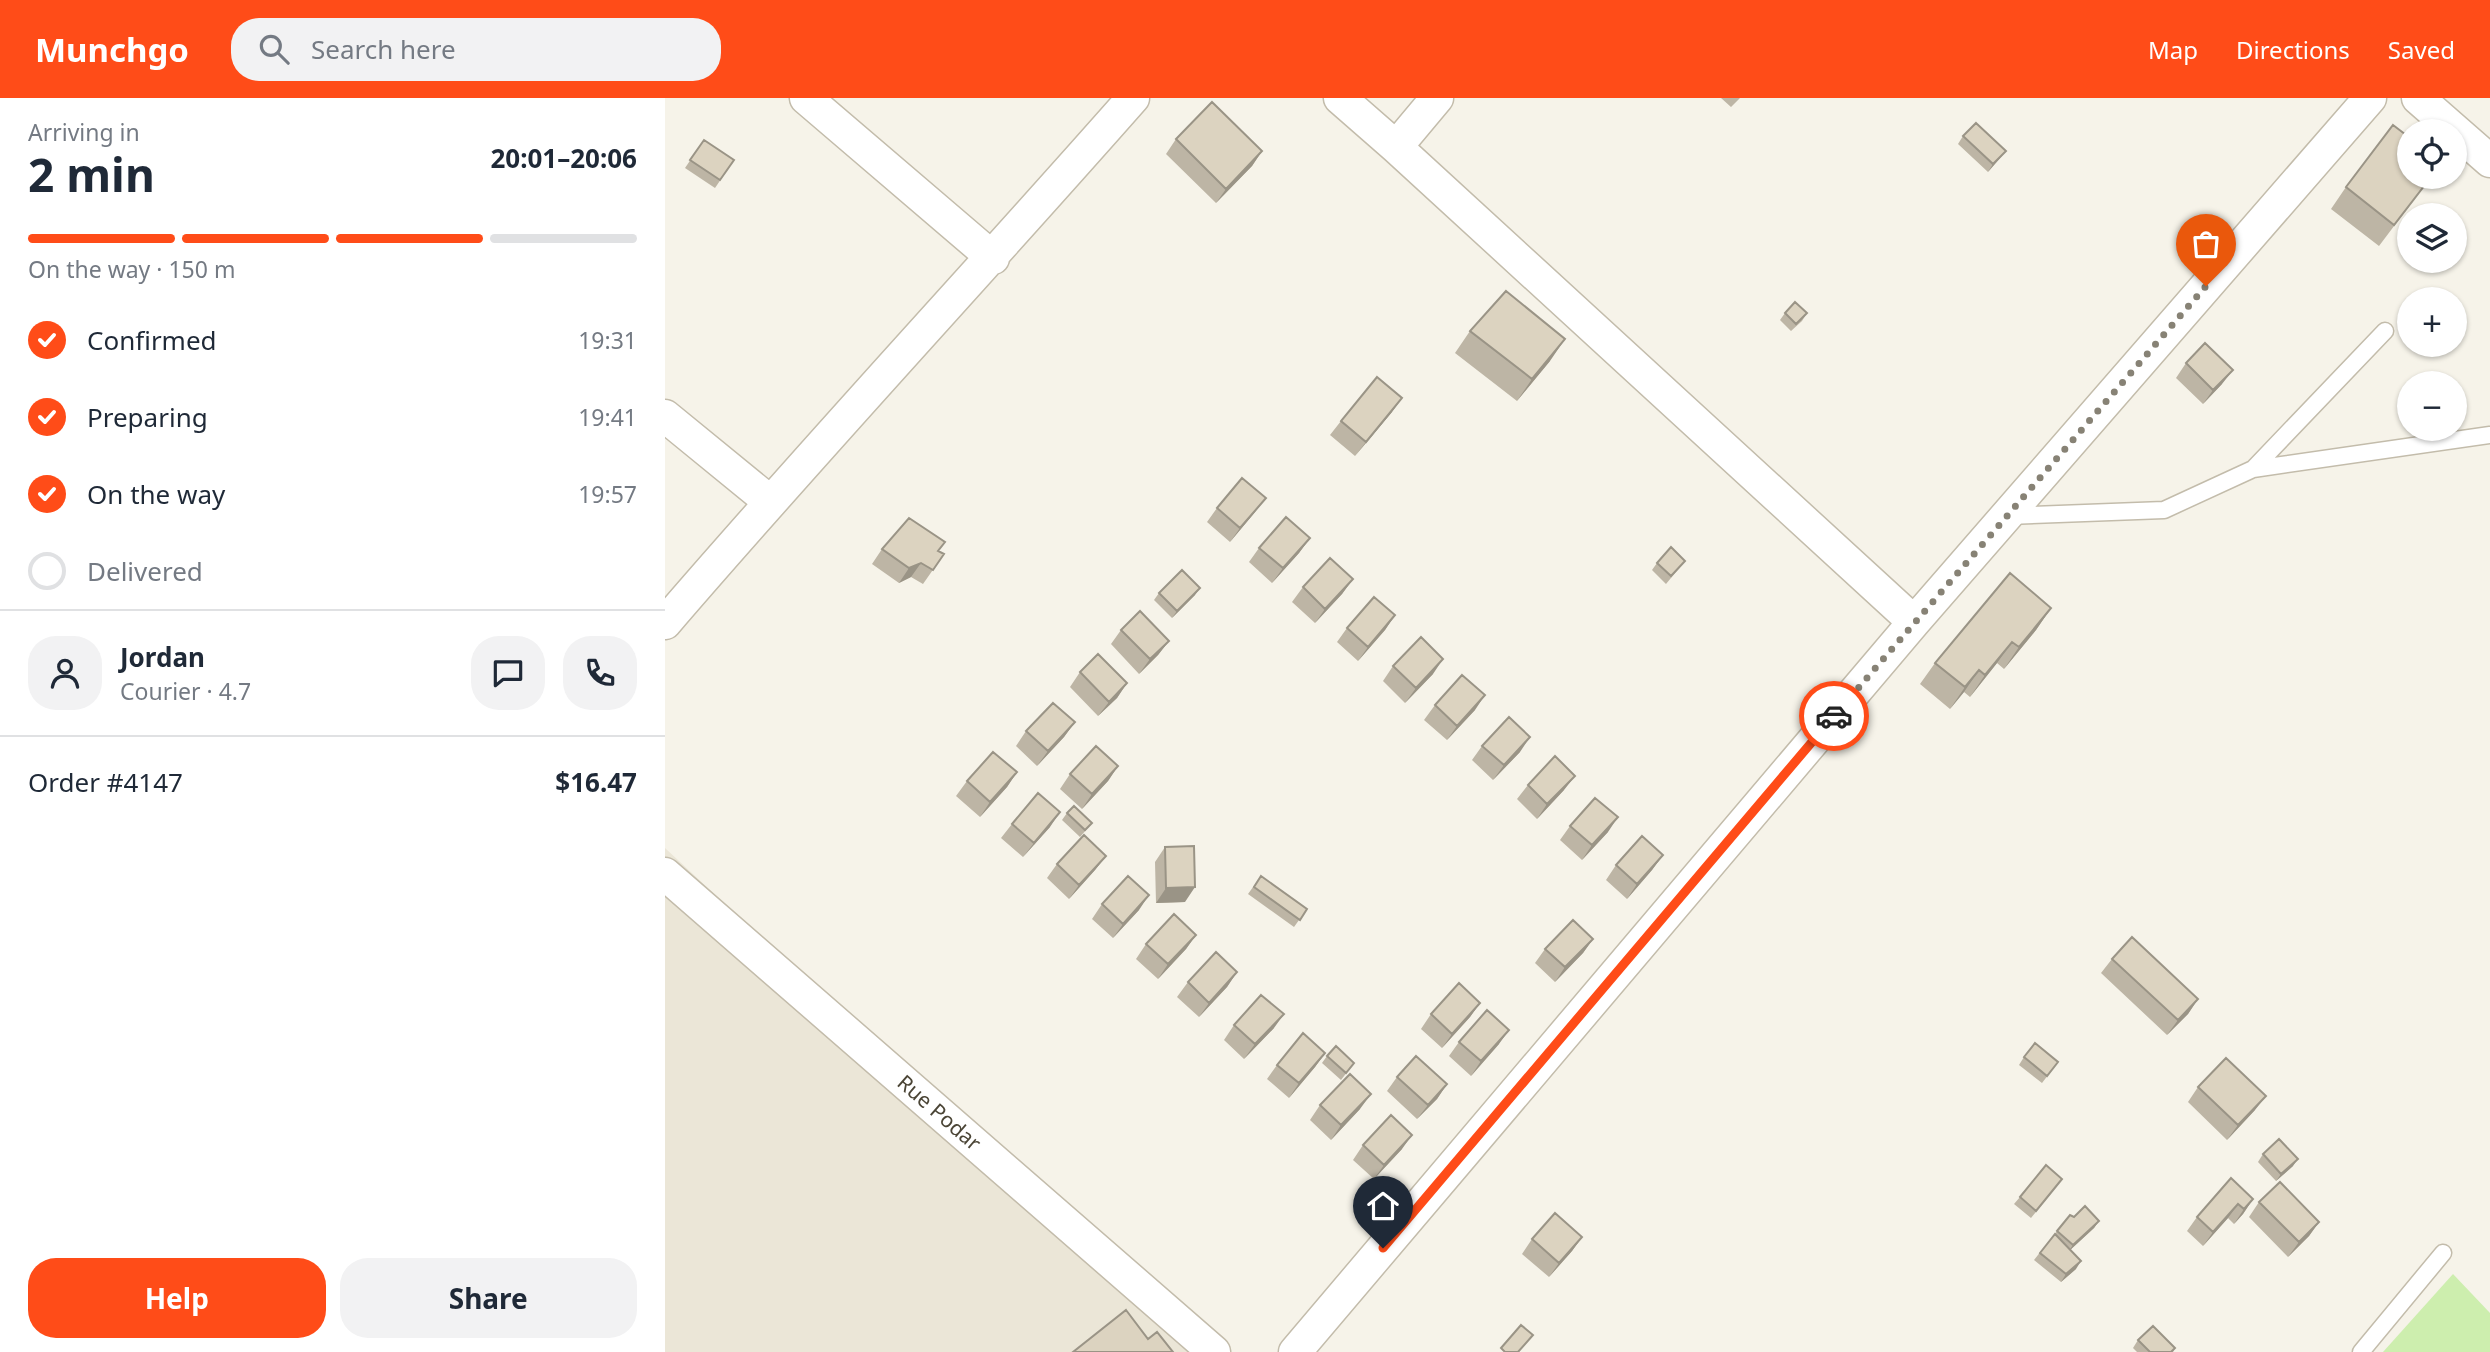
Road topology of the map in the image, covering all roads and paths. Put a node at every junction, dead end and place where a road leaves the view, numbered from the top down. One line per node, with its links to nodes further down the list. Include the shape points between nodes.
1 (806, 98): 9 (street)
2 (1133, 98): 9 (street)
3 (1340, 98): 7 (street)
4 (1437, 98): 7 (street)
5 (2370, 98): 15 (street)
6 (2418, 98): 8 (street)
7 (1396, 147): 17 (street)
8 (2490, 161)
9 (993, 258): 14 (street)
10 (2385, 331): 13 (lane)
11 (665, 416): 14 (street)
12 (2490, 435): 13 (lane)
13 (2253, 469): 15 (lane, via 2164,510)
14 (769, 501): 16 (street)
15 (2005, 516): 17 (street)
16 (665, 622)
17 (1914, 622): 21 (street)
18 (665, 874): 20 (street, Rue Podar)
19 (2442, 1253): 22 (lane)
20 (1214, 1352)
21 (1295, 1352)
22 (2361, 1352)

